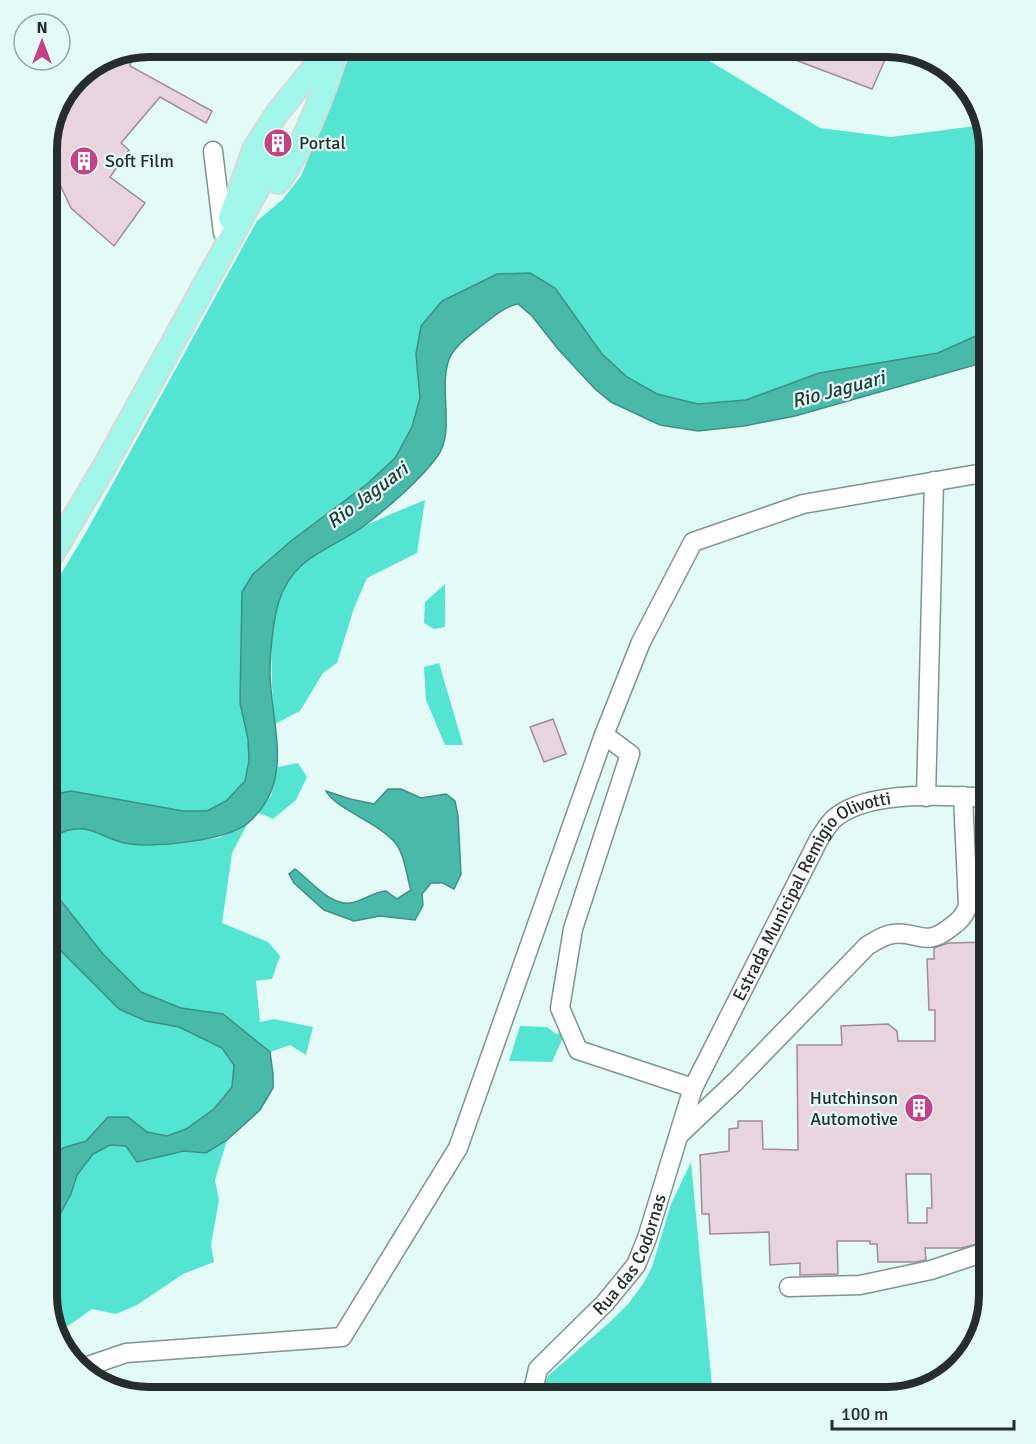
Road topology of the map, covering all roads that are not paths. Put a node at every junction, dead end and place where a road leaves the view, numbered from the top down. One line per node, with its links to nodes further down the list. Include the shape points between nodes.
1 (325, 57): 5 (main road, via 278,112 254,148)
2 (328, 57): 5 (main road)
3 (330, 57): 5 (main road, via 309,124 281,178)
4 (213, 151): 5 (street)
5 (228, 230): 8 (main road); 9 (main road, via 103,469)
6 (979, 474): 7 (street)
7 (934, 481): 10 (street, via 803,504 693,542 641,642); 12 (street)
8 (57, 529)
9 (57, 546)
10 (604, 735): 14 (street, via 630,754 573,929 560,1008 578,1050); 18 (street, via 459,1148 342,1337 126,1353)
11 (963, 796): 12 (street, Estrada Municipal Remigio Olivotti); 13 (street, Estrada Municipal Remigio Olivotti); 15 (street, via 968,905 961,920 942,935 928,938 894,933 867,946)
12 (926, 797): 14 (street, Estrada Municipal Remigio Olivotti, via 886,798 858,804 835,817 819,839)
13 (979, 797)
14 (693, 1088): 15 (street, Rua das Codornas)
15 (680, 1134): 19 (street, Rua das Codornas, via 636,1265 605,1304 538,1369)
16 (979, 1254): 17 (street, via 931,1270 860,1285)
17 (789, 1287)
18 (90, 1365)
19 (534, 1387)

